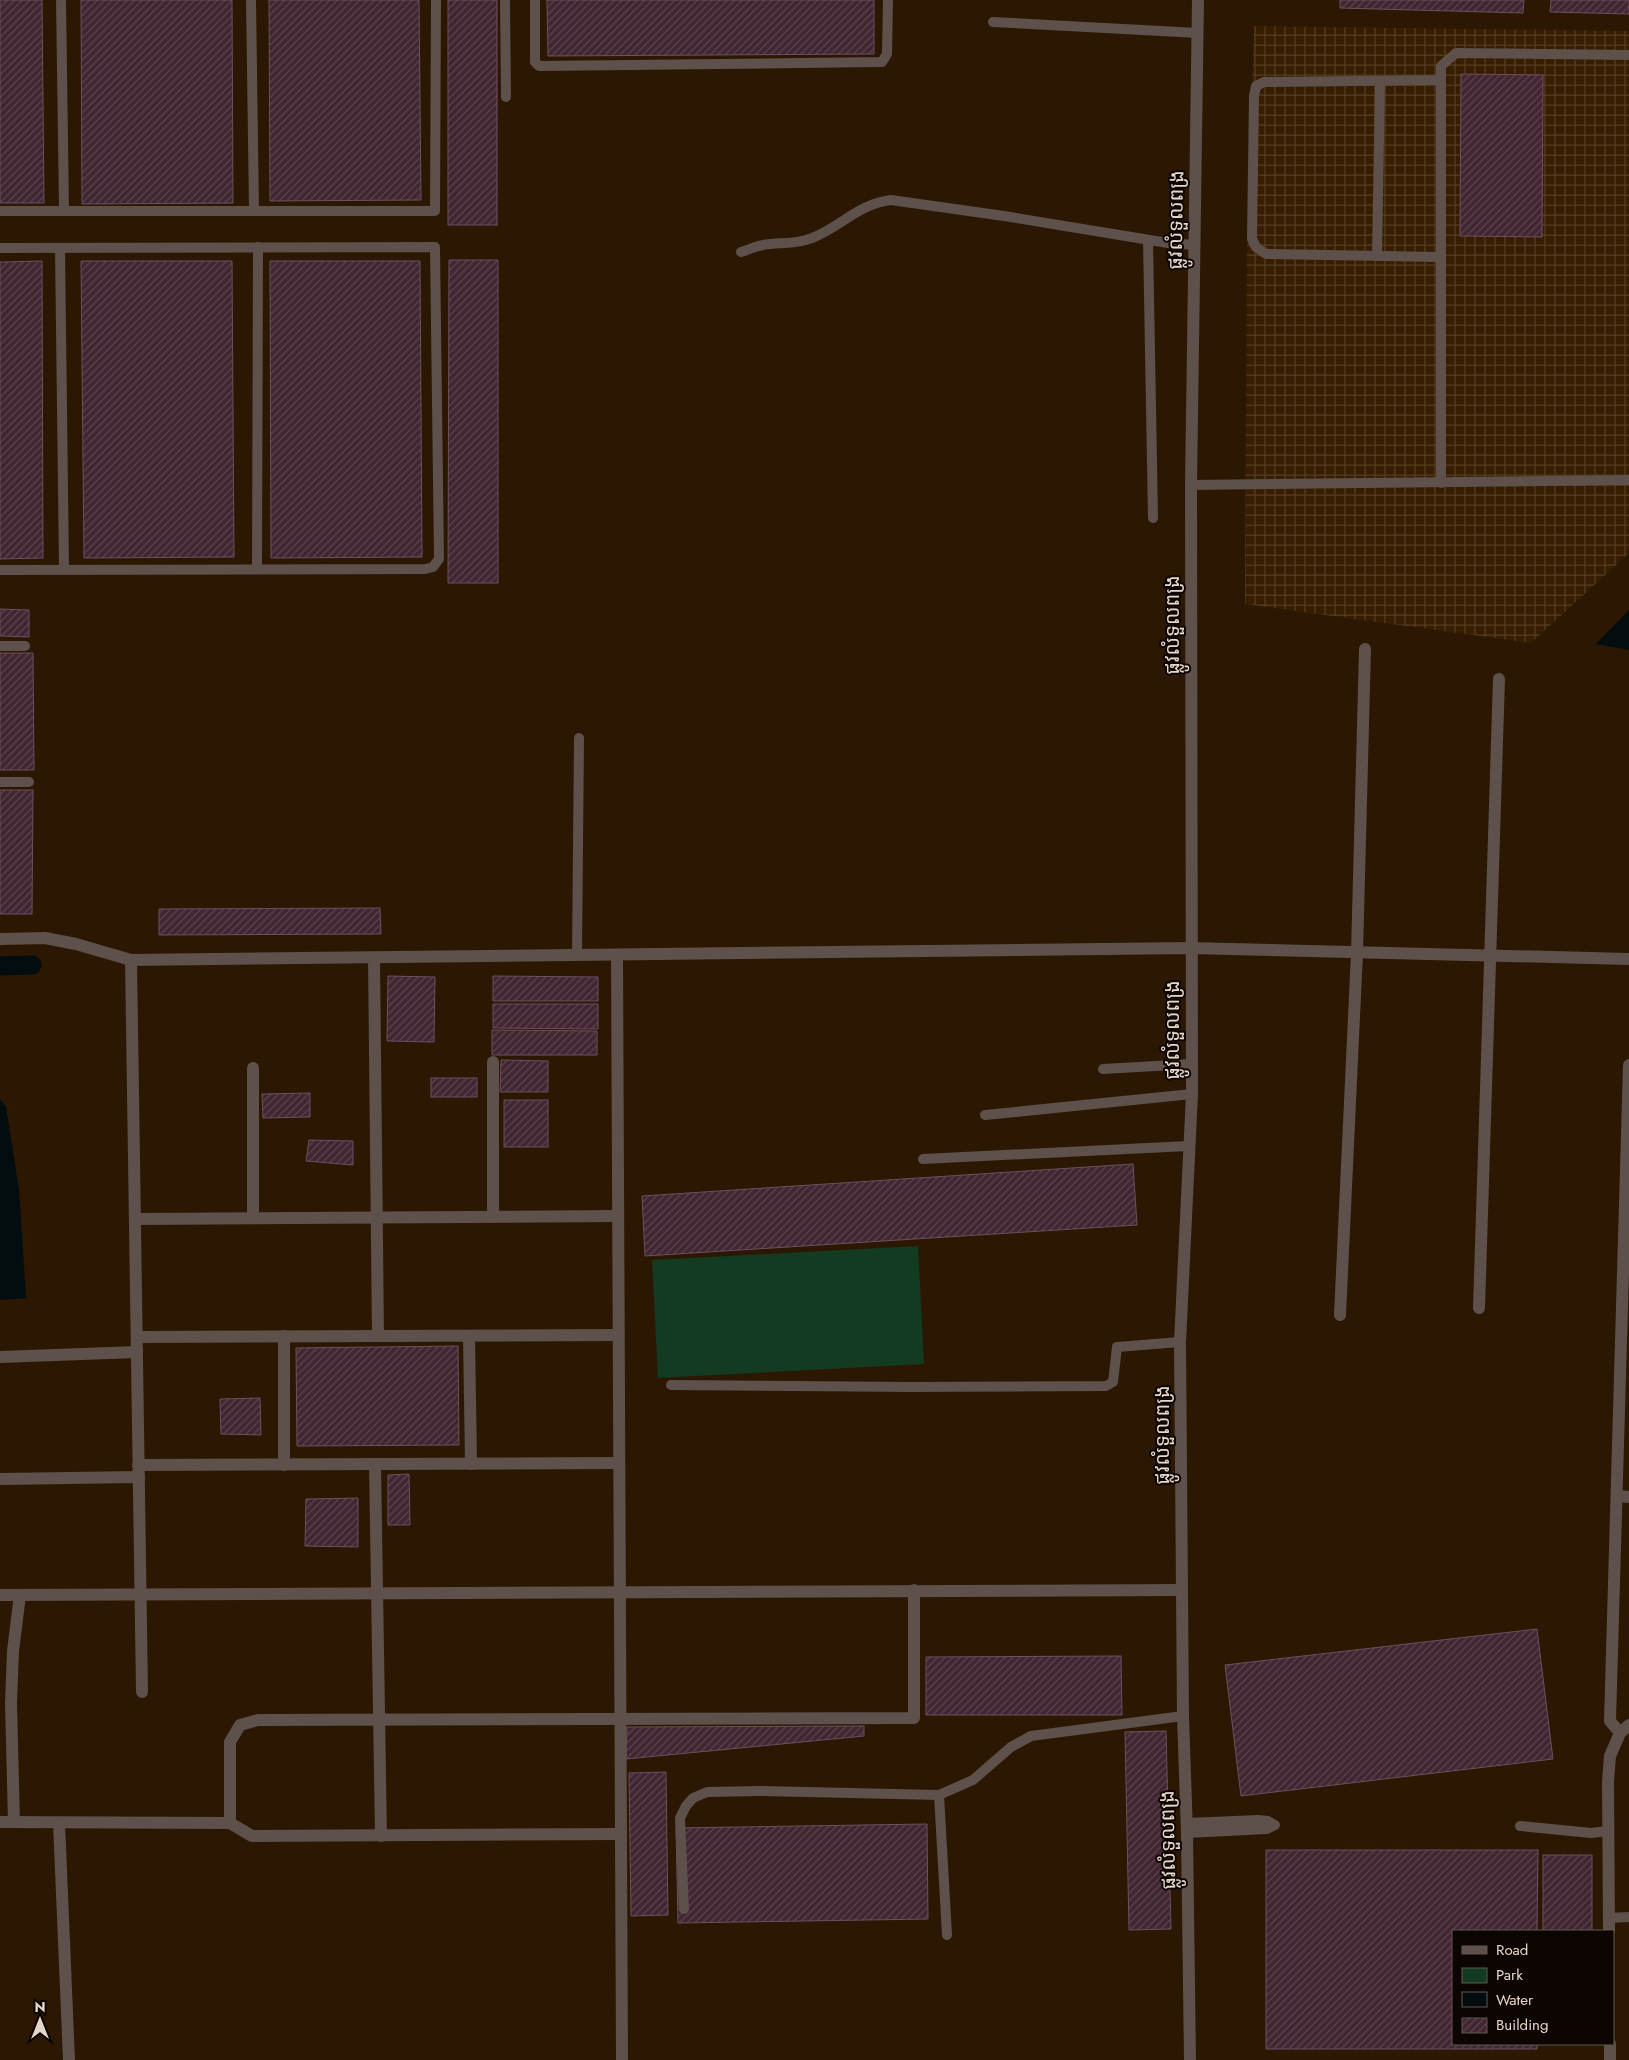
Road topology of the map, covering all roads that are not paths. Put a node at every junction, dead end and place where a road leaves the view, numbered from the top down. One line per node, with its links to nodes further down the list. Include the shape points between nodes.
1 (61, 0): 14 (lane)
2 (252, 0): 15 (lane)
3 (436, 0): 15 (lane, via 435,210)
4 (505, 0): 13 (lane)
5 (535, 0): 6 (lane, via 535,62 539,66 882,62 887,54)
6 (888, 0)
7 (1198, 0): 9 (street, ផ្លូវលំទួលពង្រ)
8 (993, 22): 9 (lane)
9 (1198, 33): 18 (street, ផ្លូវលំទួលពង្រ)
10 (1629, 55): 11 (lane, via 1456,53 1441,66)
11 (1439, 80): 12 (lane); 24 (lane)
12 (1380, 81): 23 (lane); 23 (lane, via 1264,82 1256,86 1254,96 1252,240 1256,247 1266,254)
13 (506, 97)
14 (64, 210): 15 (lane); 16 (lane)
15 (254, 210)
16 (0, 211)
17 (1148, 240): 18 (lane); 22 (lane, via 891,200 862,208 813,238 762,245); 28 (lane)
18 (1194, 245): 27 (street, ផ្លូវលំទួលពង្រ)
19 (258, 247): 21 (lane); 29 (lane); 29 (lane, via 435,247 439,559 433,567 425,569)
20 (0, 248): 21 (lane)
21 (60, 248): 30 (lane)
22 (741, 252)
23 (1377, 256): 24 (lane)
24 (1439, 257): 26 (lane)
25 (1629, 480): 26 (lane)
26 (1441, 483): 27 (lane)
27 (1191, 485): 40 (street, ផ្លូវលំទួលពង្រ)
28 (1152, 518)
29 (256, 568): 30 (lane)
30 (64, 569): 31 (lane)
31 (0, 570)
32 (0, 646): 33 (lane)
33 (25, 646)
34 (1365, 649): 41 (street)
35 (1498, 679): 44 (street)
36 (579, 738): 42 (lane)
37 (0, 782): 38 (lane)
38 (30, 782)
39 (0, 939): 47 (street, via 45,938)
40 (1190, 948): 41 (street); 43 (street); 49 (street, ផ្លូវលំទួលពង្រ)
41 (1357, 953): 44 (street); 65 (street)
42 (577, 955): 43 (street); 45 (street)
43 (617, 955): 58 (street)
44 (1490, 956): 46 (street); 64 (street)
45 (374, 958): 47 (street); 59 (street)
46 (1629, 959)
47 (131, 960): 62 (street)
48 (493, 1062): 60 (street)
49 (1191, 1064): 52 (lane); 53 (street, ផ្លូវលំទួលពង្រ)
50 (1629, 1065): 54 (street)
51 (253, 1068): 61 (street)
52 (1103, 1069)
53 (1192, 1094): 55 (lane); 56 (street, ផ្លូវលំទួលពង្រ)
54 (1629, 1102): 63 (street)
55 (985, 1115)
56 (1188, 1146): 57 (lane); 71 (street, ផ្លូវលំទួលពង្រ)
57 (924, 1159)
58 (617, 1216): 60 (street); 66 (street)
59 (377, 1217): 60 (street); 61 (street); 68 (street)
60 (493, 1217)
61 (253, 1218): 62 (street)
62 (135, 1219): 70 (street)
63 (1626, 1228): 74 (street)
64 (1479, 1308)
65 (1340, 1315)
66 (618, 1335): 69 (street); 76 (street)
67 (284, 1336): 68 (street); 70 (street); 79 (street)
68 (378, 1336): 69 (street)
69 (468, 1336): 78 (street)
70 (137, 1337): 72 (street)
71 (1180, 1342): 75 (lane, via 1117,1347 1113,1382 1106,1386); 84 (street, ផ្លូវលំទួលពង្រ)
72 (137, 1352): 73 (street); 80 (street)
73 (0, 1357)
74 (1624, 1359): 82 (street)
75 (672, 1385)
76 (619, 1463): 78 (street); 85 (street)
77 (376, 1464): 78 (street); 79 (street); 86 (street)
78 (471, 1464)
79 (284, 1465): 80 (street)
80 (139, 1471): 81 (street); 87 (street)
81 (0, 1479)
82 (1624, 1497): 94 (street, via 1610,1721)
83 (914, 1590): 84 (street); 85 (street); 92 (street, via 914,1718)
84 (1182, 1590): 91 (street, ផ្លូវលំទួលពង្រ)
85 (619, 1592): 86 (street); 92 (street)
86 (377, 1593): 87 (street); 93 (street)
87 (140, 1594): 89 (street); 90 (street)
88 (0, 1595): 89 (street)
89 (20, 1595): 97 (street, via 11,1703)
90 (142, 1692)
91 (1183, 1716): 95 (lane, via 1031,1736 1011,1747 973,1780); 101 (street, ផ្លូវលំទួលពង្រ)
92 (620, 1719): 93 (street); 103 (street)
93 (379, 1720): 99 (street, via 258,1720 240,1726 230,1742); 104 (street)
94 (1625, 1729): 102 (street, via 1610,1756)
95 (939, 1795): 105 (lane, via 759,1791 707,1792 693,1798 680,1818); 109 (lane)
96 (0, 1822): 97 (street)
97 (14, 1822): 98 (street)
98 (59, 1823): 99 (street); 111 (street)
99 (230, 1823): 104 (street, via 252,1836)
100 (1520, 1826): 102 (lane, via 1591,1833)
101 (1187, 1828): 101 (lane, via 1258,1820 1275,1825 1267,1829); 113 (street, ផ្លូវលំទួលពង្រ)
102 (1608, 1831): 107 (street)
103 (621, 1834): 104 (street); 112 (street)
104 (381, 1836)
105 (684, 1909)
106 (1629, 1917): 107 (lane)
107 (1609, 1918): 108 (street)
108 (1609, 1930)
109 (947, 1935)
110 (1610, 2045): 114 (street)
111 (69, 2060)
112 (622, 2060)
113 (1190, 2060)
114 (1610, 2060)

